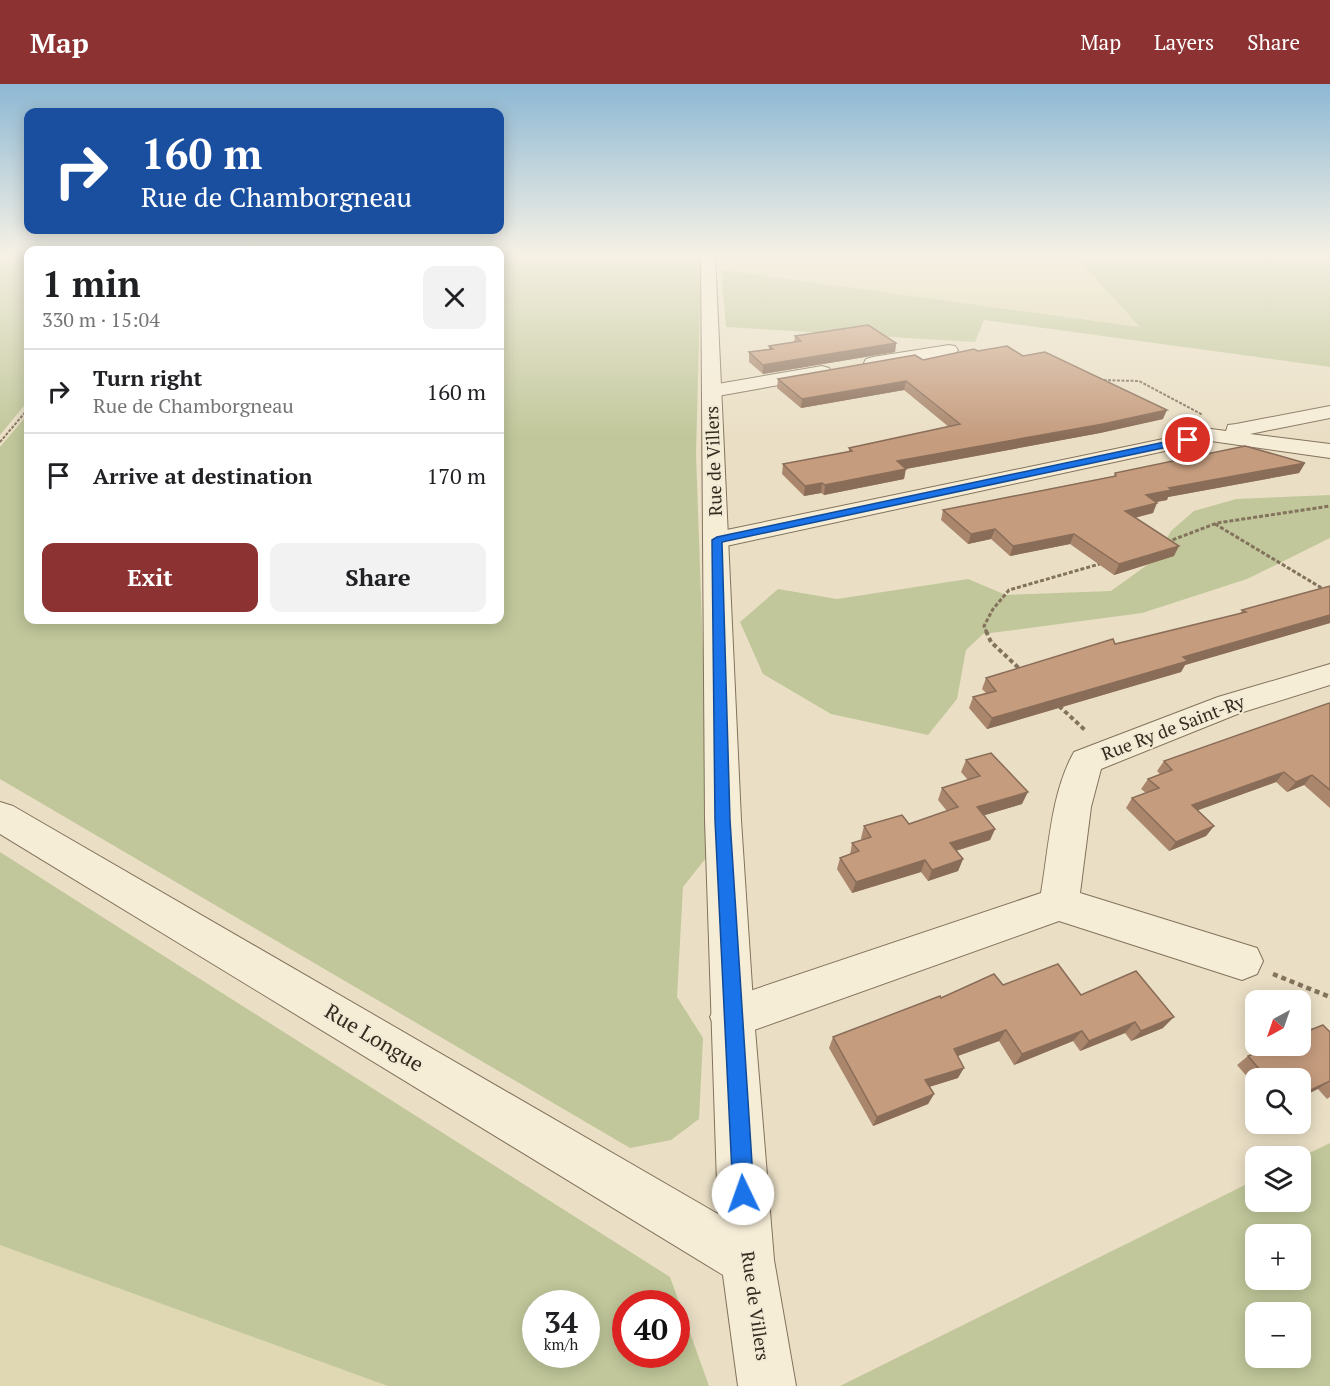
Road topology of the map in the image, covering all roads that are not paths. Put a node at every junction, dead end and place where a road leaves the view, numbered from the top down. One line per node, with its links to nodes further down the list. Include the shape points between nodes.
1 (710, 316): 5 (street, Rue de Villers)
2 (949, 350): 3 (street)
3 (860, 366)
4 (837, 369): 5 (street)
5 (712, 391): 9 (street, Rue de Villers)
6 (1330, 412): 7 (street)
7 (1222, 433): 8 (street); 9 (street)
8 (1330, 451)
9 (717, 540): 14 (street, Rue de Villers)
10 (1330, 674): 12 (street, Rue Ry de Saint-Ry, via 1229,705 1086,761 1073,807)
11 (0, 816): 15 (street, Rue Longue)
12 (1059, 904): 13 (street); 14 (street)
13 (1242, 961)
14 (732, 1017): 15 (street, Rue de Villers)
15 (747, 1260): 16 (street, Rue de Villers)
16 (767, 1386)

